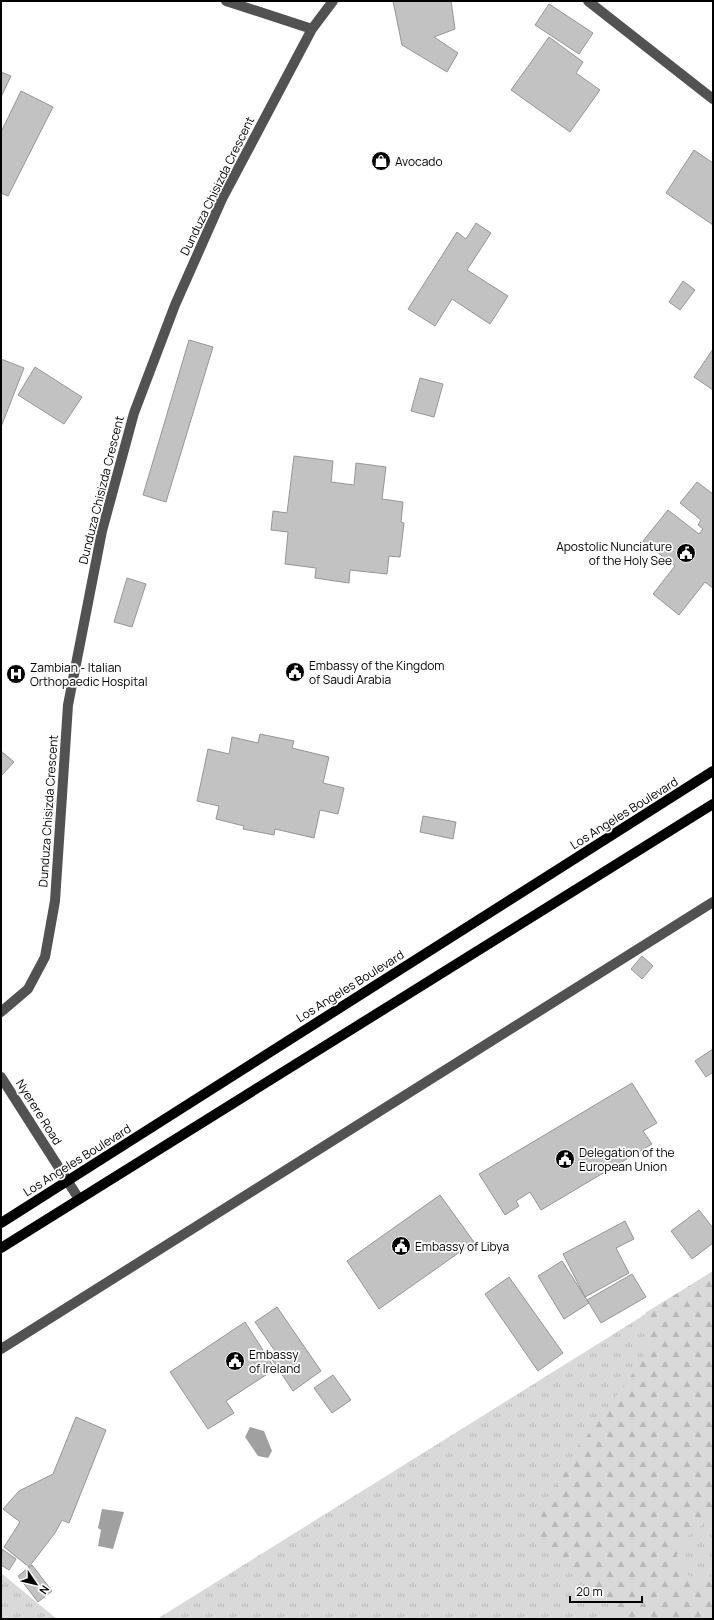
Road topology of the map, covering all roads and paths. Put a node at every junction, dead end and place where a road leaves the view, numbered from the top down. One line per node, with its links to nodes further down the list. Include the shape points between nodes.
1 (226, 1): 4 (street)
2 (333, 1): 4 (street, Dunduza Chisizda Crescent)
3 (588, 1): 5 (street)
4 (312, 29): 9 (street, Dunduza Chisizda Crescent, via 222,199 175,305 134,413 102,530 68,705 55,901 45,957 28,989)
5 (713, 99)
6 (713, 771): 11 (main road, Los Angeles Boulevard)
7 (713, 804): 12 (main road)
8 (713, 902): 15 (street)
9 (1, 1012)
10 (1, 1077): 11 (street, Nyerere Road)
11 (67, 1182): 12 (street, Nyerere Road); 13 (main road, Los Angeles Boulevard)
12 (79, 1199): 14 (main road)
13 (1, 1223)
14 (1, 1248)
15 (1, 1349)

